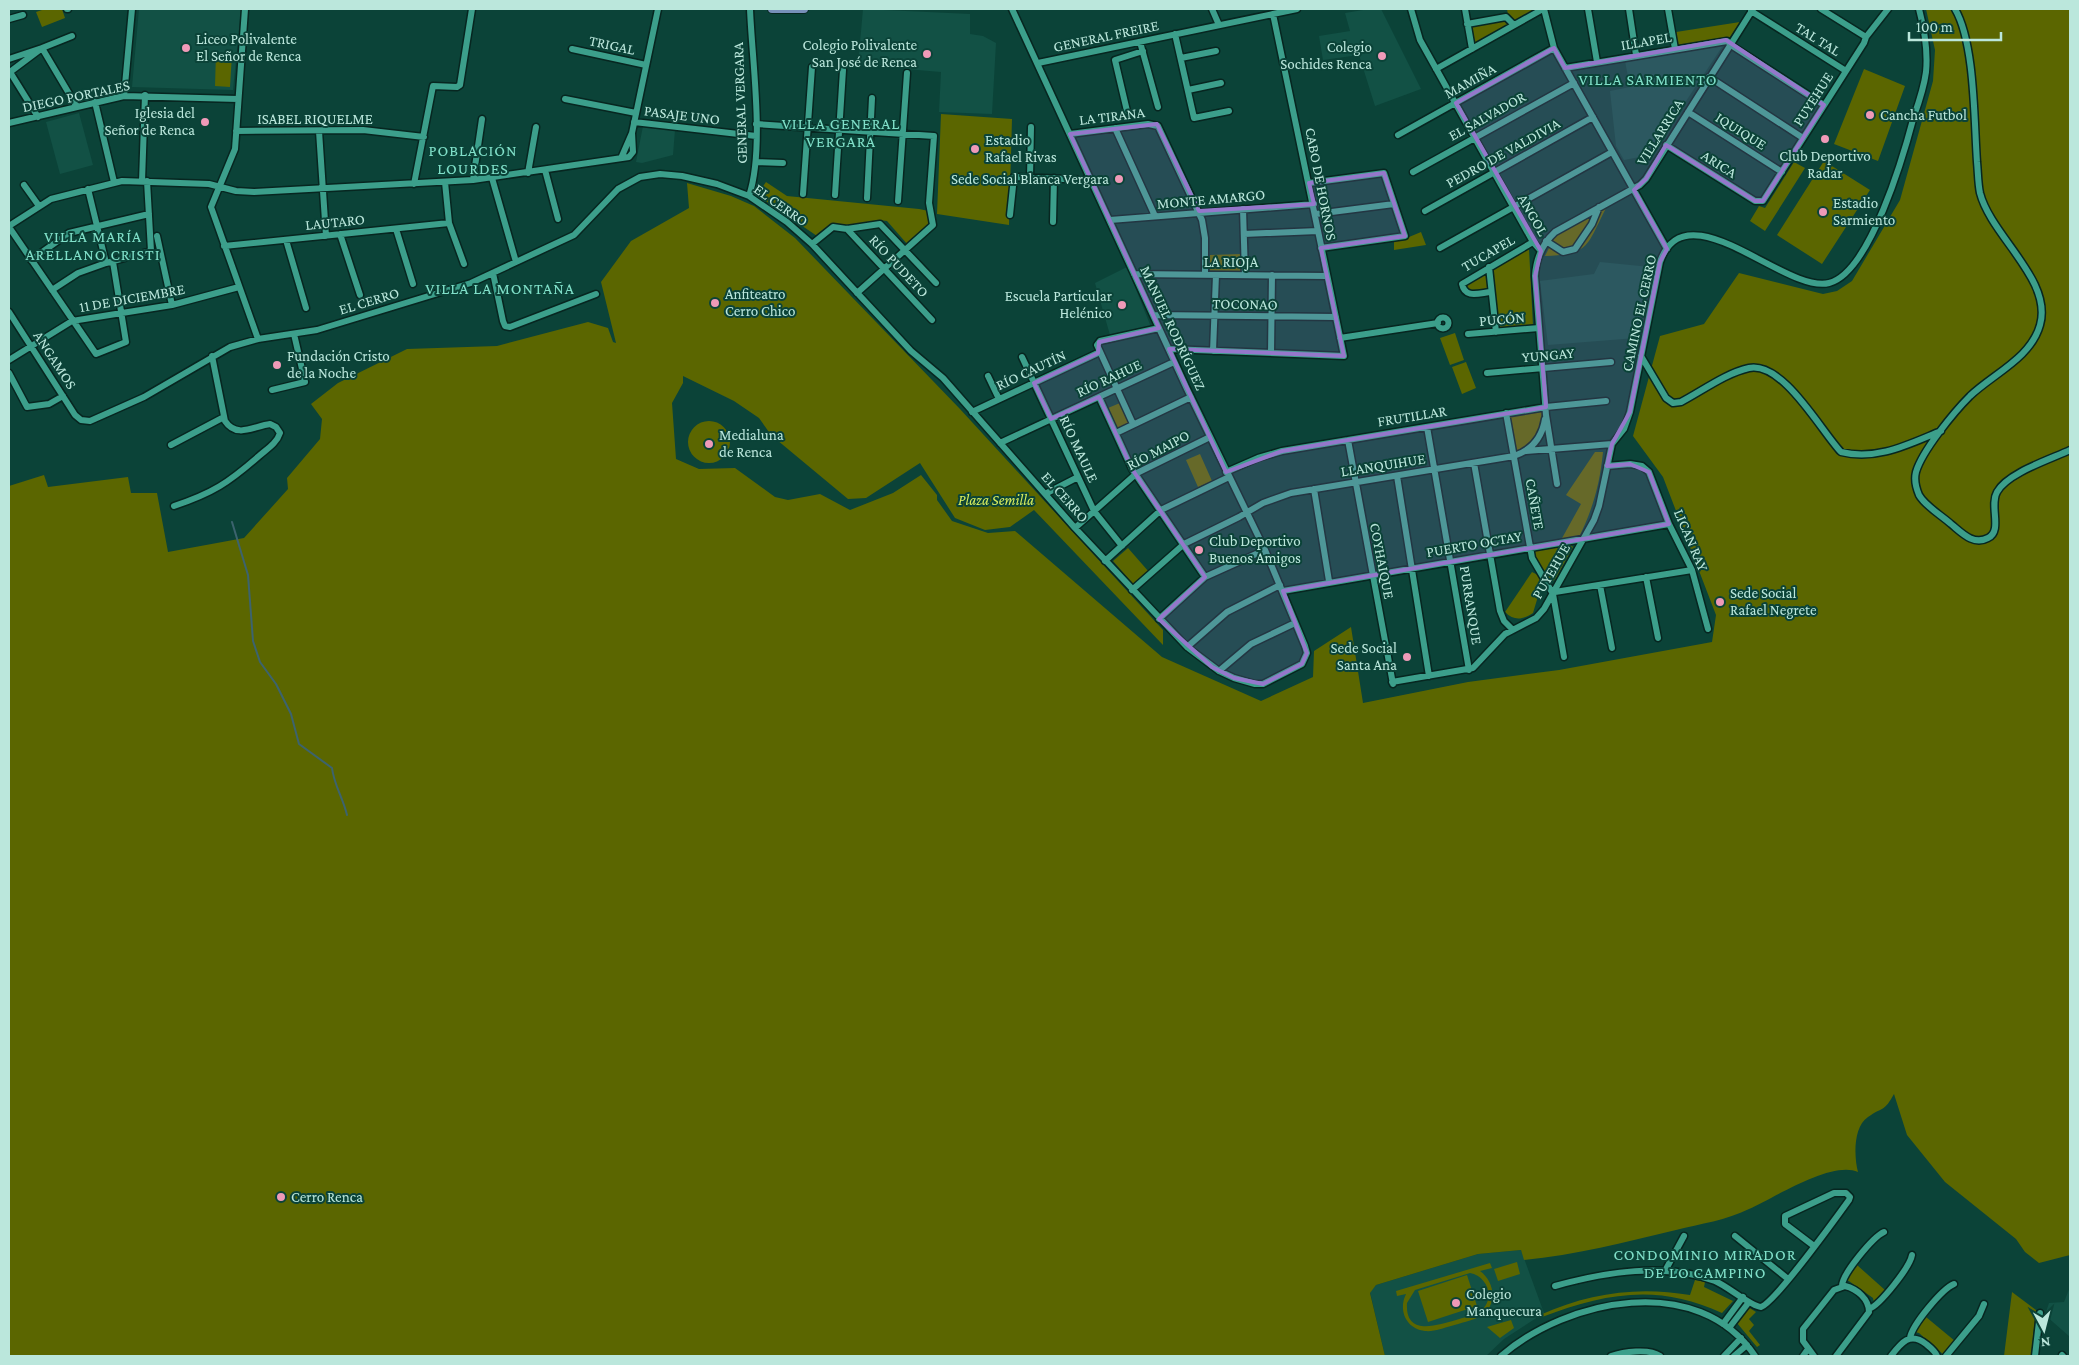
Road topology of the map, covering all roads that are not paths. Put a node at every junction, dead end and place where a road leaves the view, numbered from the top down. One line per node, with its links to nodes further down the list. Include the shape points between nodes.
1 (132, 9): 58 (street)
2 (246, 9): 60 (street)
3 (472, 9): 89 (street, via 460,85 433,86)
4 (658, 9): 45 (street)
5 (750, 9): 76 (street, GENERAL VERGARA)
6 (773, 9): 7 (main road)
7 (804, 9)
8 (1012, 9): 44 (street, MANUEL RODRÍGUEZ)
9 (1212, 9): 26 (street)
10 (1297, 9): 23 (street, GENERAL FREIRE)
11 (1411, 9): 48 (street, ANGOL, via 1418,34)
12 (1465, 9): 25 (street)
13 (1544, 9): 27 (street); 34 (street)
14 (1588, 9): 43 (street)
15 (1628, 9): 40 (street)
16 (1668, 9): 37 (street)
17 (1821, 9): 30 (street)
18 (1888, 9): 30 (street, PUYEHUE)
19 (1919, 9): 154 (street, CAMINO EL CERRO, via 1926,61 1924,83 1891,195 1849,271 1833,282 1814,284 1739,248 1705,237 1682,238)
20 (1955, 9): 228 (street, via 1966,38 1980,193 1998,230 2034,284 2043,311 2040,326 2030,345 1971,396)
21 (1752, 10): 32 (street, VILLARRICA); 51 (street, TAL TAL)
22 (23, 14): 24 (street)
23 (1273, 14): 26 (street, GENERAL FREIRE); 109 (street, CABO DE HORNOS)
24 (9, 19)
25 (1467, 24): 27 (street, via 1506,17); 36 (street)
26 (1219, 25): 28 (street, GENERAL FREIRE)
27 (1514, 25): 36 (street)
28 (1175, 34): 31 (street, GENERAL FREIRE); 41 (street)
29 (72, 36): 33 (street)
30 (1866, 37): 51 (street, PUYEHUE)
31 (1140, 42): 38 (street); 44 (street, GENERAL FREIRE)
32 (1731, 42): 37 (street, ILLAPEL, via 1724,40); 53 (street, VILLARRICA); 64 (street)
33 (42, 48): 42 (street); 50 (street); 65 (street)
34 (1554, 48): 47 (street); 63 (street, MAMIÑA)
35 (572, 49): 45 (street, TRIGAL)
36 (1472, 49): 48 (street)
37 (1675, 49): 40 (street, ILLAPEL)
38 (1143, 51): 66 (street); 67 (street, via 1115,59)
39 (1216, 51): 41 (street)
40 (1636, 56): 43 (street, ILLAPEL)
41 (1180, 58): 56 (street)
42 (9, 59)
43 (1597, 62): 47 (street, ILLAPEL)
44 (1038, 63): 86 (street, MANUEL RODRÍGUEZ)
45 (646, 65): 70 (street)
46 (812, 67): 79 (street)
47 (1565, 68): 54 (street)
48 (1436, 69): 63 (street, ANGOL)
49 (843, 70): 81 (street)
50 (10, 72): 71 (street)
51 (1846, 72): 64 (street, PUYEHUE)
52 (907, 73): 85 (street)
53 (1709, 78): 69 (street, VILLARRICA); 91 (street)
54 (1574, 82): 72 (street); 90 (street, EL SALVADOR)
55 (1221, 83): 56 (street)
56 (1188, 90): 68 (street, via 1194,118)
57 (145, 95): 58 (street, DIEGO PORTALES); 60 (street, DIEGO PORTALES); 106 (street)
58 (124, 96): 62 (street, DIEGO PORTALES)
59 (872, 98): 84 (street)
60 (238, 99): 82 (street)
61 (565, 99): 70 (street)
62 (95, 102): 65 (street, DIEGO PORTALES); 107 (street)
63 (1456, 103): 87 (street, MAMIÑA); 90 (street, ANGOL)
64 (1824, 105): 91 (street, PUYEHUE)
65 (77, 107): 71 (street, DIEGO PORTALES)
66 (1158, 107)
67 (1127, 111)
68 (1229, 111)
69 (1688, 112): 92 (street, VILLARRICA); 99 (street, IQUIQUE)
70 (636, 113): 74 (street)
71 (38, 117): 75 (street, DIEGO PORTALES)
72 (1593, 117): 93 (street); 98 (street, PEDRO DE VALDIVIA)
73 (482, 119): 104 (street)
74 (634, 122): 88 (street, PASAJE UNO); 96 (street, via 633,153 628,157)
75 (9, 123)
76 (756, 124): 79 (street); 88 (street, GENERAL VERGARA)
77 (536, 127): 100 (street)
78 (1031, 127): 101 (street)
79 (808, 128): 81 (street); 116 (street)
80 (1115, 128): 86 (street, LA TIRANA); 129 (street, LA TIRANA, via 1157,124); 133 (street)
81 (839, 130): 84 (street); 117 (street)
82 (236, 131): 83 (street, ISABEL RIQUELME); 112 (street, via 233,157)
83 (319, 131): 89 (street, ISABEL RIQUELME, via 362,130); 115 (street)
84 (870, 132): 85 (street); 119 (street)
85 (903, 134): 120 (street); 155 (street, via 934,136 929,203 933,225)
86 (1070, 134): 105 (street, MANUEL RODRÍGUEZ)
87 (1398, 135)
88 (756, 136): 94 (street, GENERAL VERGARA)
89 (424, 137): 110 (street)
90 (1475, 138): 97 (street, EL SALVADOR); 98 (street, ANGOL)
91 (1803, 138): 99 (street, PUYEHUE)
92 (1666, 145): 113 (street, VILLARRICA, via 1646,179); 121 (street, ARICA)
93 (1612, 152): 113 (street); 125 (street)
94 (756, 162): 95 (street); 118 (street, GENERAL VERGARA)
95 (783, 163)
96 (545, 170): 100 (street); 134 (street)
97 (1413, 172)
98 (1494, 172): 125 (street, ANGOL); 128 (street, PEDRO DE VALDIVIA)
99 (1782, 172): 121 (street, PUYEHUE)
100 (528, 173): 102 (street)
101 (1030, 177): 103 (street); 132 (street, via 1014,177)
102 (492, 178): 104 (street); 159 (street)
103 (1054, 178): 105 (street); 136 (street)
104 (473, 180): 108 (street)
105 (1092, 180): 135 (street, MANUEL RODRÍGUEZ)
106 (144, 181): 107 (street); 112 (street); 130 (street)
107 (114, 182): 114 (street)
108 (445, 182): 110 (street); 137 (street)
109 (1309, 183): 122 (street, CABO DE HORNOS); 123 (street, via 1384,173)
110 (414, 184): 115 (street)
111 (24, 185): 124 (street)
112 (219, 186): 115 (street, via 247,193); 151 (street, via 211,207)
113 (1633, 188): 126 (street); 154 (street)
114 (88, 189): 124 (street, via 61,195); 138 (street)
115 (323, 189): 146 (street)
116 (803, 194)
117 (835, 195)
118 (749, 196): 150 (street, EL CERRO, via 779,215); 159 (street, EL CERRO, via 682,176 660,174 640,177 618,190 574,235)
119 (867, 198)
120 (898, 201)
121 (1760, 202)
122 (1314, 204): 127 (street, MONTE AMARGO); 131 (street, CABO DE HORNOS)
123 (1394, 204): 131 (street); 152 (street, via 1405,236)
124 (39, 206): 139 (street)
125 (1513, 207): 149 (street, ANGOL); 153 (street)
126 (1599, 207): 148 (street, via 1561,228); 148 (street, via 1576,249 1562,252)
127 (1243, 208): 129 (street, MONTE AMARGO); 144 (street)
128 (1425, 210)
129 (1199, 211): 133 (street, MONTE AMARGO); 165 (street, via 1204,232)
130 (149, 214): 138 (street); 158 (street, via 151,252)
131 (1316, 214): 142 (street, CABO DE HORNOS)
132 (1010, 215)
133 (1155, 216): 135 (street, MONTE AMARGO)
134 (558, 218)
135 (1110, 220): 164 (street, MANUEL RODRÍGUEZ)
136 (1053, 222)
137 (449, 223): 140 (street, LAUTARO); 160 (street)
138 (97, 226): 157 (street, via 66,234); 158 (street)
139 (9, 227): 157 (street)
140 (396, 229): 143 (street, LAUTARO); 171 (street)
141 (847, 229): 150 (street, via 831,228); 155 (street, via 881,225); 162 (street, RÍO PUDETO)
142 (1318, 231): 144 (street); 152 (street, CABO DE HORNOS)
143 (340, 234): 146 (street, LAUTARO); 177 (street)
144 (1244, 234): 167 (street)
145 (157, 236): 178 (street)
146 (326, 236): 147 (street, LAUTARO)
147 (286, 240): 151 (street, LAUTARO); 179 (street)
148 (1546, 241): 156 (street)
149 (1533, 242): 156 (street, ANGOL); 161 (street, TUCAPEL)
150 (812, 244): 175 (street, EL CERRO)
151 (224, 246): 172 (street)
152 (1321, 248): 169 (street, CABO DE HORNOS)
153 (1440, 248)
154 (1667, 249): 202 (street, CAMINO EL CERRO, via 1660,262)
155 (906, 250): 162 (street); 170 (street)
156 (1540, 251): 190 (street, ANGOL, via 1535,276)
157 (32, 260): 173 (street)
158 (110, 262): 173 (street, via 78,273); 181 (street)
159 (516, 262): 163 (street, EL CERRO)
160 (464, 264)
161 (1488, 267): 174 (street); 174 (street, TUCAPEL, via 1464,281 1462,286 1468,294)
162 (885, 269): 175 (street); 186 (street, RÍO PUDETO)
163 (493, 273): 176 (street, via 506,326 510,327); 192 (street, EL CERRO, via 471,283 346,322)
164 (1134, 274): 165 (street, LA RIOJA); 182 (street, MANUEL RODRÍGUEZ)
165 (1205, 275): 166 (street, LA RIOJA)
166 (1216, 275): 167 (street, LA RIOJA); 183 (street)
167 (1245, 275): 168 (street, LA RIOJA)
168 (1272, 275): 169 (street, LA RIOJA); 184 (street)
169 (1327, 276): 185 (street, CABO DE HORNOS)
170 (936, 283)
171 (412, 284)
172 (239, 287): 178 (street, 11 DE DICIEMBRE); 195 (street)
173 (52, 290): 187 (street)
174 (1491, 292): 191 (street)
175 (857, 293): 220 (street, EL CERRO, via 911,351 940,375)
176 (596, 294)
177 (360, 295)
178 (172, 305): 181 (street, 11 DE DICIEMBRE)
179 (306, 308)
180 (9, 312): 196 (street, ANGAMOS)
181 (122, 314): 187 (street, 11 DE DICIEMBRE); 187 (street, via 126,342 96,354)
182 (1153, 315): 183 (street, TOCONAO); 189 (street, MANUEL RODRÍGUEZ)
183 (1214, 316): 184 (street, TOCONAO); 198 (street)
184 (1272, 317): 185 (street, TOCONAO); 200 (street)
185 (1336, 317): 194 (street, CABO DE HORNOS)
186 (932, 320)
187 (72, 321): 196 (street, 11 DE DICIEMBRE)
188 (1438, 323): 194 (street)
189 (1159, 328): 197 (street, MANUEL RODRÍGUEZ); 199 (street, via 1098,343)
190 (1539, 328): 191 (street, PUCÓN); 207 (street, ANGOL)
191 (1496, 332): 193 (street, PUCÓN)
192 (294, 334): 195 (street, EL CERRO); 213 (street, via 305,382)
193 (1468, 334)
194 (1340, 338): 200 (street, CABO DE HORNOS, via 1344,356 1340,357)
195 (258, 339): 201 (street, EL CERRO)
196 (31, 345): 204 (street, 11 DE DICIEMBRE); 214 (street, ANGAMOS)
197 (1169, 349): 198 (street); 205 (street, MANUEL RODRÍGUEZ)
198 (1213, 351): 200 (street)
199 (1100, 352): 211 (street, RÍO CAUTÍN); 212 (street)
200 (1271, 353)
201 (212, 356): 223 (street); 225 (street, EL CERRO, via 144,397 90,421)
202 (1642, 356): 228 (street, via 1666,398 1673,403 1748,369 1769,370 1817,419 1841,452 1877,455); 233 (street, CAMINO EL CERRO, via 1628,422)
203 (1022, 358): 211 (street, RÍO MAULE)
204 (9, 360)
205 (1174, 362): 212 (street, RÍO RAHUE); 216 (street, MANUEL RODRÍGUEZ)
206 (1612, 362): 207 (street, YUNGAY)
207 (1542, 367): 208 (street, YUNGAY); 219 (street, ANGOL)
208 (1487, 373)
209 (9, 374): 214 (street, via 27,407 49,404)
210 (988, 376): 217 (street)
211 (1034, 383): 217 (street, RÍO CAUTÍN); 224 (street, RÍO MAULE)
212 (1117, 389): 215 (street, RÍO RAHUE); 226 (street)
213 (272, 390)
214 (63, 396): 225 (street, ANGAMOS)
215 (1099, 397): 224 (street, RÍO RAHUE); 229 (street)
216 (1191, 397): 226 (street); 230 (street, MANUEL RODRÍGUEZ)
217 (999, 399): 220 (street, RÍO CAUTÍN)
218 (1606, 401): 219 (street, FRUTILLAR)
219 (1546, 407): 221 (street, FRUTILLAR); 222 (street, ANGOL)
220 (972, 412): 232 (street, EL CERRO)
221 (1506, 413): 227 (street, FRUTILLAR); 238 (street, CAÑETE)
222 (1546, 415): 235 (street, ANGOL); 237 (street, via 1544,428)
223 (224, 417): 234 (street); 250 (street, via 235,431 270,424 279,430 278,439 225,485)
224 (1051, 419): 232 (street, RÍO RAHUE); 245 (street, RÍO MAULE)
225 (81, 420)
226 (1133, 424): 229 (street)
227 (1427, 427): 231 (street, FRUTILLAR); 241 (street, PURRANQUE)
228 (1941, 431): 236 (street, via 1919,466 1916,488 1924,501 1974,540 1988,538 1994,532 1994,500 2006,482)
229 (1116, 433): 242 (street, via 1132,469)
230 (1210, 437): 242 (street, RÍO MAIPO); 243 (street, MANUEL RODRÍGUEZ)
231 (1348, 440): 243 (street, FRUTILLAR, via 1273,453); 246 (street, COYHAIQUE)
232 (1000, 443): 249 (street, EL CERRO)
233 (1612, 444): 235 (street, LLANQUIHUE); 240 (street, CAMINO EL CERRO)
234 (171, 445)
235 (1552, 449): 237 (street, LLANQUIHUE); 247 (street, ANGOL)
236 (2070, 450)
237 (1526, 452): 238 (street, LLANQUIHUE)
238 (1514, 456): 239 (street, LLANQUIHUE); 259 (street, CAÑETE)
239 (1474, 463): 241 (street, LLANQUIHUE); 261 (street)
240 (1607, 466): 254 (street, LICAN RAY, via 1630,464 1642,466 1649,472); 256 (street, PUYEHUE, via 1600,506)
241 (1435, 469): 244 (street, LLANQUIHUE); 263 (street, PURRANQUE)
242 (1137, 473): 251 (street); 252 (street, RÍO MAIPO)
243 (1228, 474): 251 (street, FRUTILLAR); 253 (street, MANUEL RODRÍGUEZ)
244 (1396, 476): 246 (street, LLANQUIHUE); 264 (street)
245 (1078, 477): 249 (street); 252 (street, RÍO MAULE)
246 (1355, 482): 248 (street, LLANQUIHUE); 266 (street, COYHAIQUE)
247 (1557, 484)
248 (1314, 490): 253 (street, LLANQUIHUE, via 1278,497); 269 (street)
249 (1045, 494): 255 (street, EL CERRO)
250 (174, 506)
251 (1161, 510): 257 (street); 258 (street, FRUTILLAR)
252 (1094, 511): 255 (street, RÍO MAIPO); 258 (street, RÍO MAULE)
253 (1246, 512): 257 (street, LLANQUIHUE); 260 (street, MANUEL RODRÍGUEZ)
254 (1669, 524): 256 (street, PUERTO OCTAY); 265 (street, LICAN RAY)
255 (1076, 528): 262 (street, EL CERRO)
256 (1584, 539): 259 (street, PUERTO OCTAY); 273 (street, PUYEHUE)
257 (1184, 544): 267 (street); 272 (street, LLANQUIHUE)
258 (1122, 546): 262 (street, FRUTILLAR)
259 (1530, 547): 261 (street, PUERTO OCTAY); 273 (street, CAÑETE, via 1534,565)
260 (1265, 550): 267 (street); 271 (street, MANUEL RODRÍGUEZ)
261 (1490, 554): 263 (street, PUERTO OCTAY); 277 (street, via 1501,616)
262 (1105, 561): 272 (street, EL CERRO)
263 (1451, 561): 264 (street, PUERTO OCTAY); 283 (street, PURRANQUE)
264 (1412, 568): 266 (street, PUERTO OCTAY); 285 (street)
265 (1692, 570): 268 (street); 276 (street, LICAN RAY)
266 (1371, 574): 269 (street, PUERTO OCTAY); 285 (street, COYHAIQUE, via 1392,684)
267 (1205, 577): 274 (street)
268 (1646, 577): 270 (street); 278 (street)
269 (1329, 581): 271 (street, PUERTO OCTAY)
270 (1600, 585): 273 (street); 280 (street)
271 (1281, 588): 275 (street, MANUEL RODRÍGUEZ); 279 (street, PUERTO OCTAY, via 1227,612)
272 (1132, 590): 274 (street, EL CERRO)
273 (1554, 593): 277 (street, PUYEHUE, via 1539,615); 281 (street)
274 (1159, 619): 279 (street, EL CERRO)
275 (1295, 623): 282 (street, MANUEL RODRÍGUEZ, via 1305,646); 284 (street, via 1251,644)
276 (1708, 629)
277 (1513, 630): 283 (street, PUYEHUE)
278 (1658, 638)
279 (1187, 648): 284 (street, EL CERRO)
280 (1612, 648)
281 (1564, 658)
282 (1305, 659): 284 (street, EL CERRO, via 1302,664 1264,684 1234,678)
283 (1469, 670): 285 (street)
284 (1220, 671)
285 (1429, 676)
286 (1884, 1232): 295 (street, via 1876,1237 1843,1278)
287 (1684, 1236): 291 (street)
288 (1735, 1236): 292 (street)
289 (1814, 1246): 289 (street, via 1785,1224 1785,1216 1834,1193 1844,1193 1850,1198); 292 (street)
290 (1912, 1255): 298 (street, via 1902,1274 1878,1304)
291 (1665, 1271): 294 (street, via 1605,1274); 296 (street, via 1708,1279)
292 (1788, 1279): 296 (street, via 1761,1308)
293 (1954, 1284): 302 (street, via 1944,1291 1914,1328)
294 (1555, 1286)
295 (1842, 1286): 298 (street, via 1854,1289 1866,1300); 304 (street, via 1834,1290 1803,1329 1802,1338)
296 (1746, 1300): 300 (street)
297 (1984, 1304): 316 (street)
298 (1869, 1309): 313 (street, via 1867,1317)
299 (2040, 1313): 317 (street)
300 (1726, 1326): 301 (street); 305 (street, via 1700,1312 1676,1306 1647,1303 1612,1305 1558,1320)
301 (1741, 1338): 303 (street); 308 (street)
302 (1910, 1338): 314 (street, via 1902,1342); 315 (street, via 1921,1340)
303 (1747, 1345): 309 (street); 310 (street)
304 (1808, 1349): 311 (street); 312 (street)
305 (1501, 1356)
306 (1611, 1356): 307 (street, via 1643,1352)
307 (1660, 1356)
308 (1724, 1356)
309 (1734, 1356)
310 (1755, 1356)
311 (1802, 1356)
312 (1814, 1356)
313 (1836, 1356)
314 (1891, 1356)
315 (1937, 1356)
316 (1946, 1356)
317 (2035, 1356)

